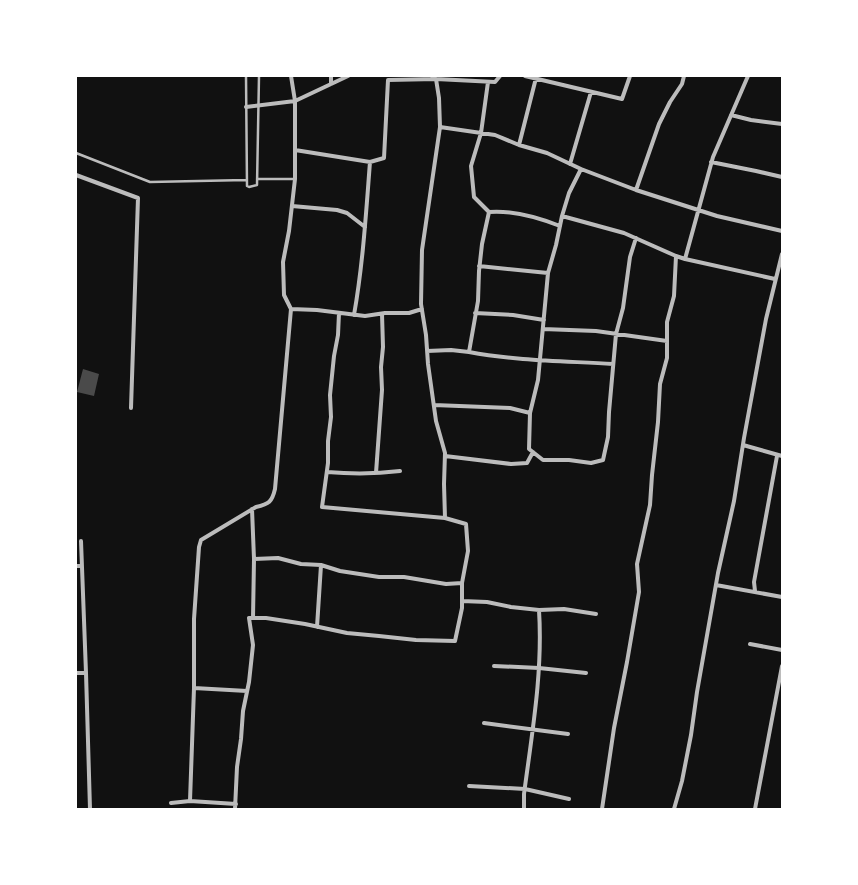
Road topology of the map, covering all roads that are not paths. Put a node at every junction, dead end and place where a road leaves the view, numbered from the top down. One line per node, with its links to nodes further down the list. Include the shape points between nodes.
1 (246, 76): 18 (lane)
2 (259, 76): 19 (lane)
3 (291, 76): 17 (street)
4 (331, 76): 15 (street)
5 (348, 76): 15 (street)
6 (500, 76): 14 (street, via 495,82)
7 (525, 76): 13 (street)
8 (630, 76): 16 (street, via 622,99)
9 (684, 76): 36 (street, via 659,124)
10 (748, 76): 20 (street)
11 (387, 78): 12 (street); 27 (street, via 384,158)
12 (434, 78): 14 (street); 22 (street, via 439,98)
13 (536, 78): 16 (street); 24 (street)
14 (488, 82): 23 (street)
15 (331, 84): 17 (street)
16 (591, 92): 29 (street)
17 (295, 102): 19 (street); 25 (street)
18 (246, 107): 19 (street); 34 (lane)
19 (258, 107): 33 (lane)
20 (731, 115): 21 (street); 28 (street)
21 (782, 124)
22 (440, 127): 23 (street); 52 (street, via 422,250)
23 (481, 133): 24 (street, via 495,135); 39 (street, via 471,166 474,197)
24 (519, 145): 29 (street)
25 (295, 150): 27 (street); 35 (street)
26 (76, 153): 34 (lane, via 150,182)
27 (370, 162): 42 (street)
28 (711, 162): 32 (street); 38 (street)
29 (570, 164): 30 (street)
30 (581, 169): 36 (street); 40 (street, via 569,193)
31 (76, 174): 66 (street, via 138,198)
32 (782, 177)
33 (257, 179): 34 (lane, via 257,185 249,187); 35 (lane)
34 (246, 180)
35 (295, 180): 37 (street)
36 (636, 190): 38 (street)
37 (292, 206): 42 (street, via 337,210 347,213); 51 (street, via 283,262 284,295)
38 (698, 210): 43 (street); 47 (street)
39 (489, 212): 41 (street, via 502,211 538,217); 48 (street)
40 (562, 216): 41 (street); 44 (street)
41 (560, 226): 49 (street)
42 (365, 227): 56 (street)
43 (782, 231)
44 (636, 238): 46 (street); 59 (street)
45 (782, 254): 50 (street)
46 (676, 256): 47 (street); 60 (street, via 674,296 667,322)
47 (685, 259): 50 (street)
48 (479, 266): 49 (street); 54 (street)
49 (548, 273): 57 (street)
50 (775, 279): 68 (street)
51 (291, 309): 53 (street); 75 (street, via 275,489 273,499)
52 (422, 309): 55 (street, via 409,313); 61 (street)
53 (339, 313): 56 (street); 73 (street, via 330,396)
54 (475, 313): 57 (street); 62 (street)
55 (382, 314): 56 (street); 74 (street, via 382,390)
56 (354, 315)
57 (544, 320): 58 (street)
58 (543, 329): 59 (street); 63 (street)
59 (616, 334): 60 (street); 64 (street)
60 (667, 341): 112 (street, via 667,358 660,384 650,505 637,564 639,592)
61 (427, 351): 62 (street); 65 (street)
62 (469, 352): 63 (street)
63 (540, 360): 64 (street); 67 (street)
64 (614, 364): 69 (street, via 608,437 603,460 591,463 543,460)
65 (434, 405): 67 (street, via 510,408); 70 (street)
66 (131, 408)
67 (530, 413): 69 (street, via 529,449)
68 (743, 445): 71 (street); 83 (street)
69 (533, 452): 70 (street, via 527,463 511,464)
70 (445, 456): 76 (street)
71 (780, 456): 84 (street, via 754,582)
72 (400, 471): 74 (street)
73 (327, 472): 74 (street); 76 (street, via 322,507)
74 (376, 473)
75 (252, 509): 78 (street); 99 (street, via 201,540 194,619)
76 (445, 518): 82 (street, via 466,524 468,551)
77 (81, 541): 81 (street)
78 (254, 559): 79 (street, via 278,558 301,564); 89 (street)
79 (321, 565): 82 (street, via 340,571 379,577 404,577); 90 (street)
80 (76, 566): 81 (street)
81 (82, 566): 97 (street)
82 (462, 584): 86 (street)
83 (716, 585): 84 (street); 113 (street, via 691,734)
84 (755, 591): 85 (street)
85 (782, 597)
86 (462, 600): 87 (street); 90 (street, via 455,641 416,640 347,633)
87 (538, 610): 88 (street, via 564,609); 95 (street, via 541,636)
88 (596, 614)
89 (253, 618): 90 (street); 100 (street, via 248,618 253,645)
90 (317, 627)
91 (750, 644): 92 (street)
92 (782, 650)
93 (494, 666): 95 (street)
94 (782, 666): 114 (street)
95 (539, 668): 98 (street); 102 (street)
96 (76, 673): 97 (street)
97 (86, 673): 110 (street)
98 (586, 673)
99 (194, 688): 100 (street); 107 (street)
100 (247, 691): 109 (street, via 242,711)
101 (484, 722): 102 (street)
102 (533, 729): 103 (street); 105 (street)
103 (568, 734)
104 (469, 786): 105 (street)
105 (525, 789): 106 (street); 111 (street)
106 (569, 799)
107 (190, 801): 108 (street); 109 (street)
108 (171, 802)
109 (236, 807)
110 (90, 809)
111 (524, 809)
112 (602, 809)
113 (674, 809)
114 (755, 809)

